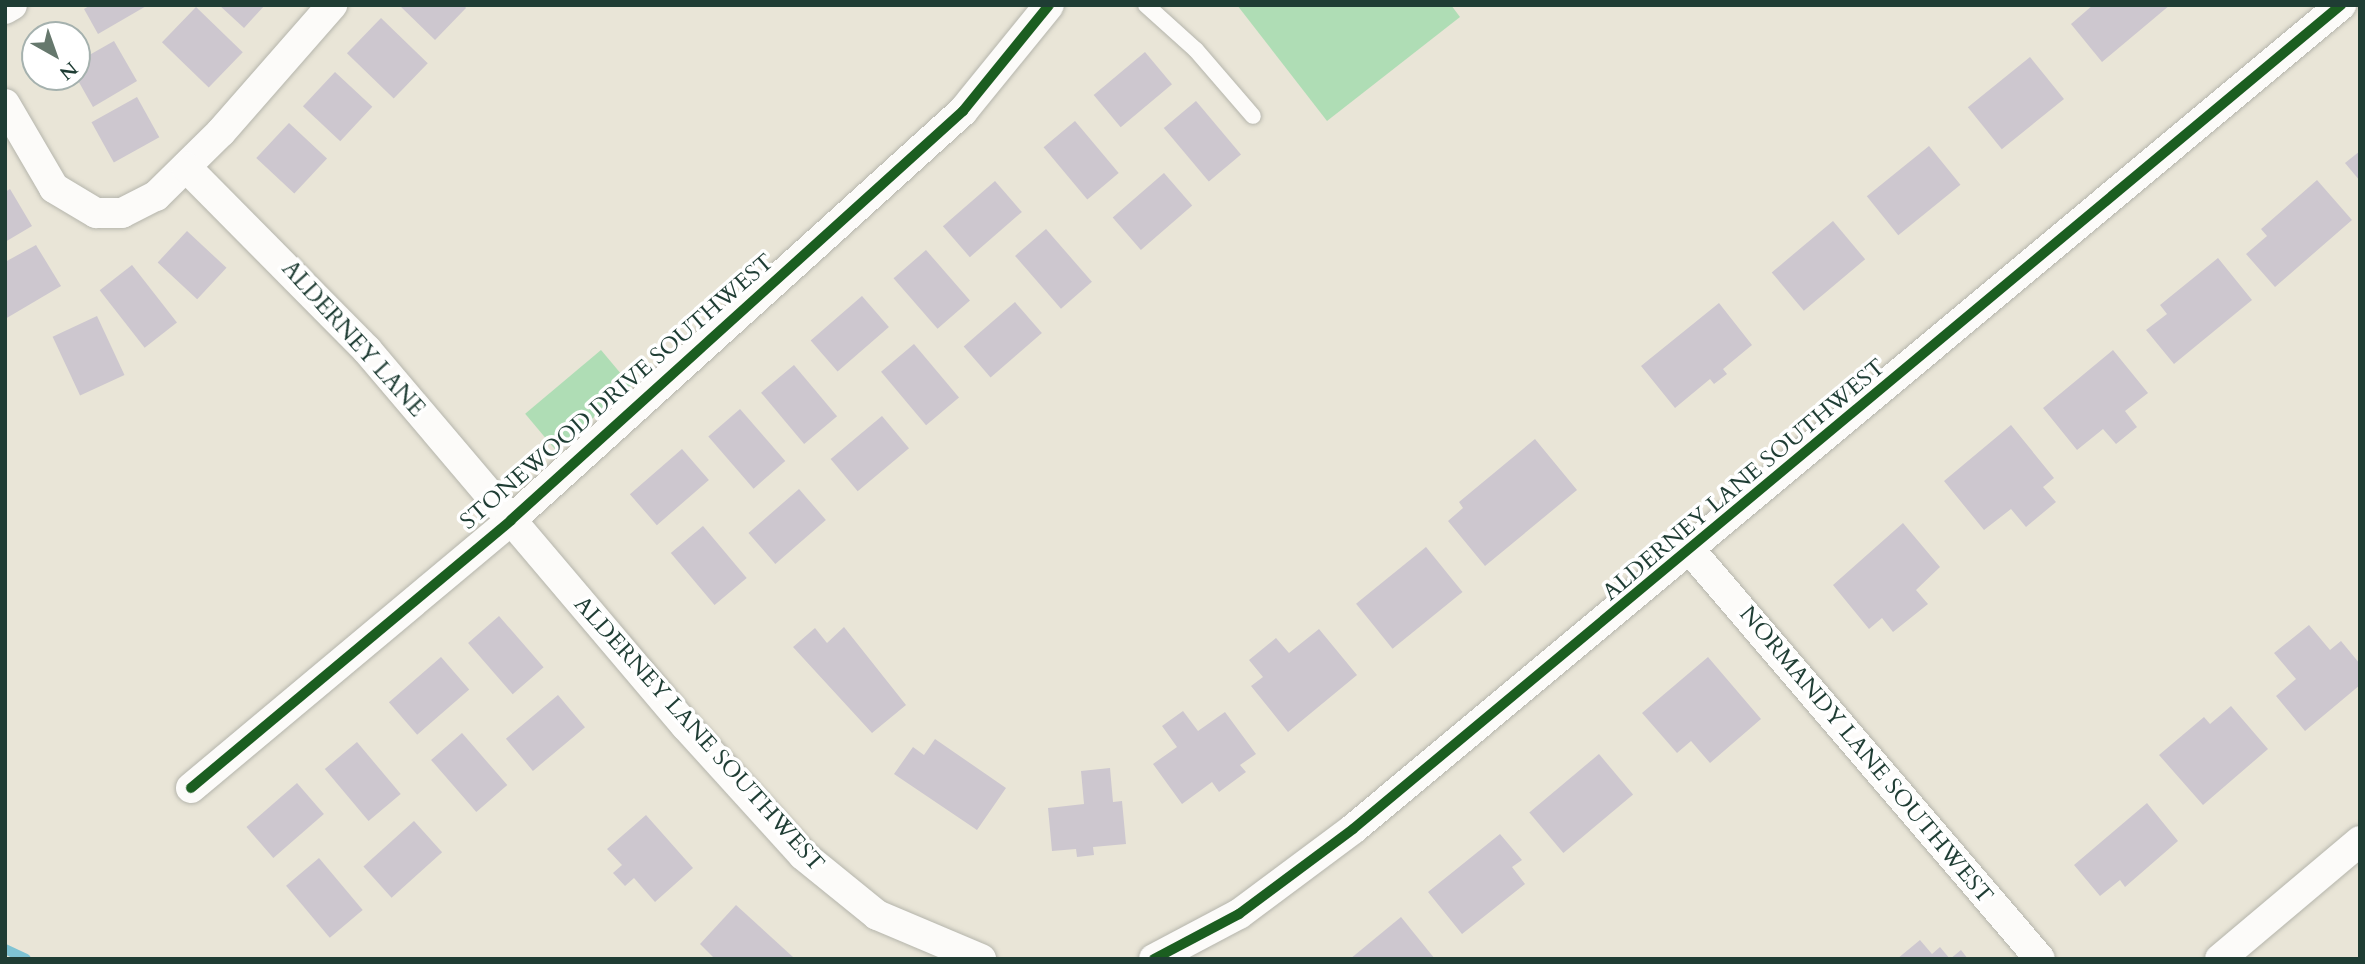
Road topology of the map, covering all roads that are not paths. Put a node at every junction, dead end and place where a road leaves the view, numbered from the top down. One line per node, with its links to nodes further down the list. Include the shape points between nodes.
1 (12, 5): 6 (street)
2 (331, 5): 9 (street)
3 (1049, 5): 10 (street, STONEWOOD DRIVE SOUTHWEST, via 963,111)
4 (1146, 5): 8 (lane, via 1196,50)
5 (2341, 5): 11 (street, ALDERNEY LANE SOUTHWEST)
6 (5, 9)
7 (5, 104): 9 (street, via 54,188 96,213 144,205)
8 (1253, 116)
9 (186, 167): 10 (street, ALDERNEY LANE, via 367,350)
10 (511, 520): 12 (street, STONEWOOD DRIVE SOUTHWEST); 14 (street, ALDERNEY LANE SOUTHWEST, via 686,726 838,888 921,937)
11 (1692, 552): 15 (street, ALDERNEY LANE SOUTHWEST, via 1342,837 1238,914); 16 (street, NORMANDY LANE SOUTHWEST)
12 (191, 788)
13 (2360, 841): 17 (street)
14 (981, 959)
15 (1154, 959)
16 (2040, 959)
17 (2220, 959)

